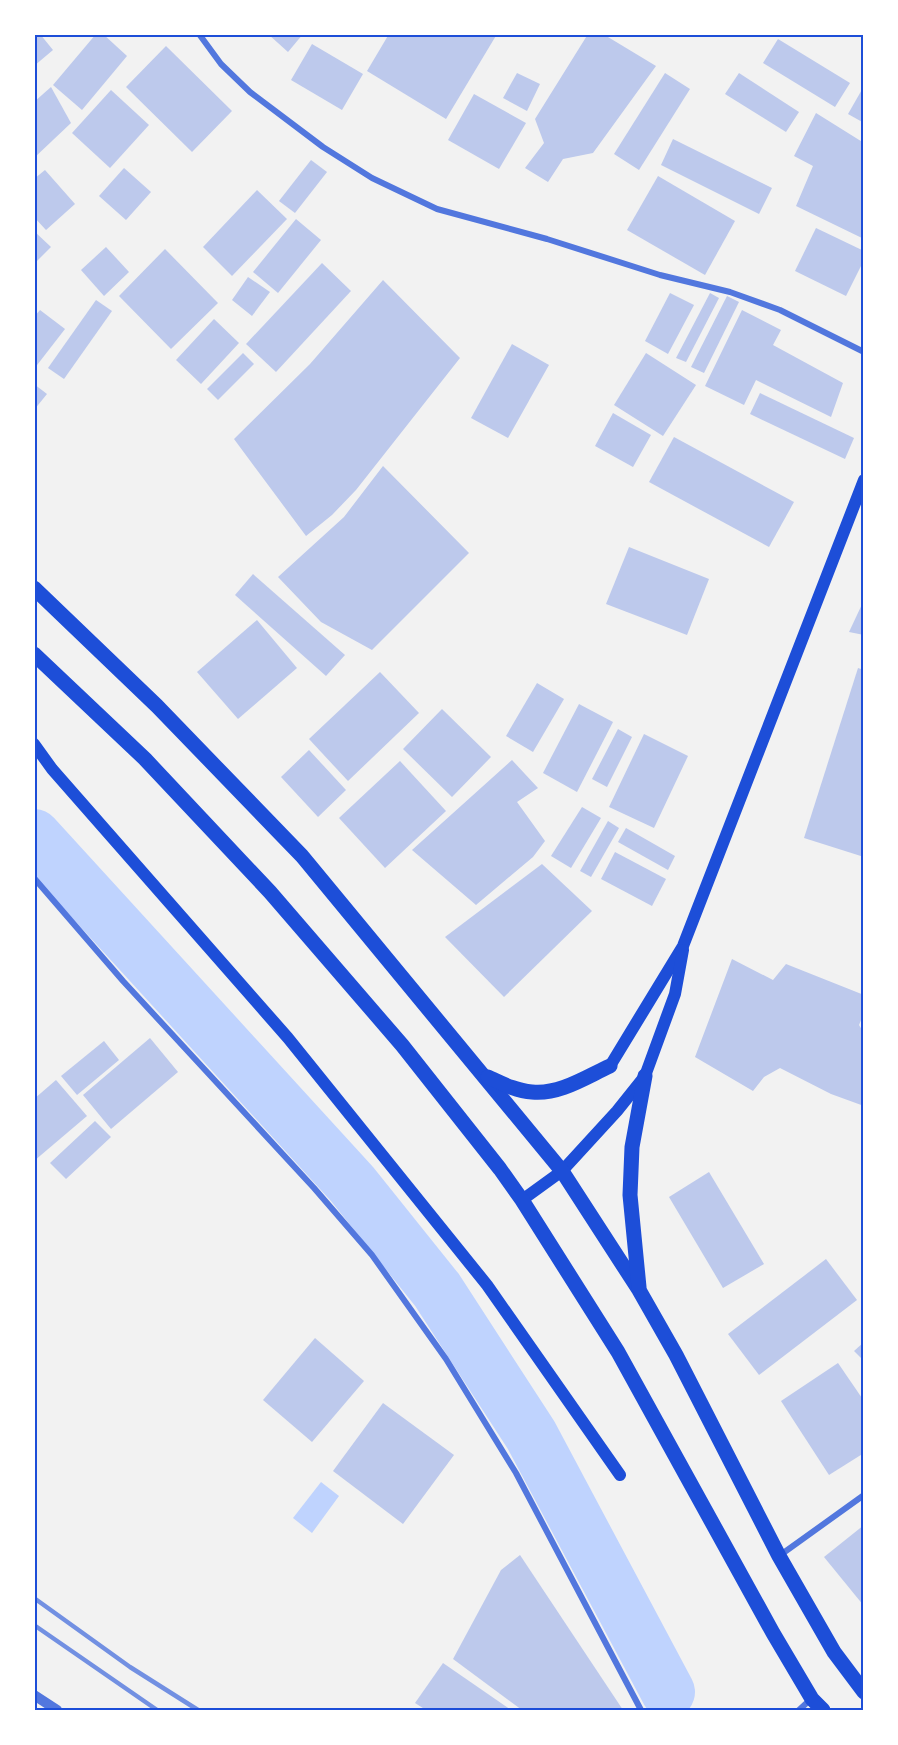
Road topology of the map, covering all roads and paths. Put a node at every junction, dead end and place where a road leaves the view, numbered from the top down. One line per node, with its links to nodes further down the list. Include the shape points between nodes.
1 (199, 34): 2 (street, via 221,64 250,92 372,178 437,209 730,292 780,310)
2 (864, 352)
3 (864, 480): 8 (main road)
4 (34, 588): 10 (main road, via 157,706 302,856)
5 (34, 654): 13 (main road, via 145,759 270,892 402,1044)
6 (34, 744): 15 (main road, via 288,1038 487,1285)
7 (34, 878): 22 (street, via 372,1255 446,1359 516,1473)
8 (683, 946): 9 (main road); 11 (main road, via 675,994)
9 (610, 1066): 10 (main road, via 549,1092 513,1088)
10 (485, 1076): 12 (main road)
11 (645, 1076): 12 (main road); 14 (main road, via 632,1147 630,1195)
12 (562, 1171): 13 (main road); 14 (main road)
13 (522, 1200): 20 (main road, via 618,1352)
14 (639, 1290): 17 (main road)
15 (620, 1475)
16 (864, 1495): 17 (street)
17 (779, 1556): 18 (main road, via 834,1652)
18 (864, 1692)
19 (34, 1695): 21 (street)
20 (812, 1699): 23 (street); 24 (main road)
21 (57, 1710)
22 (641, 1710)
23 (799, 1710)
24 (823, 1710)

